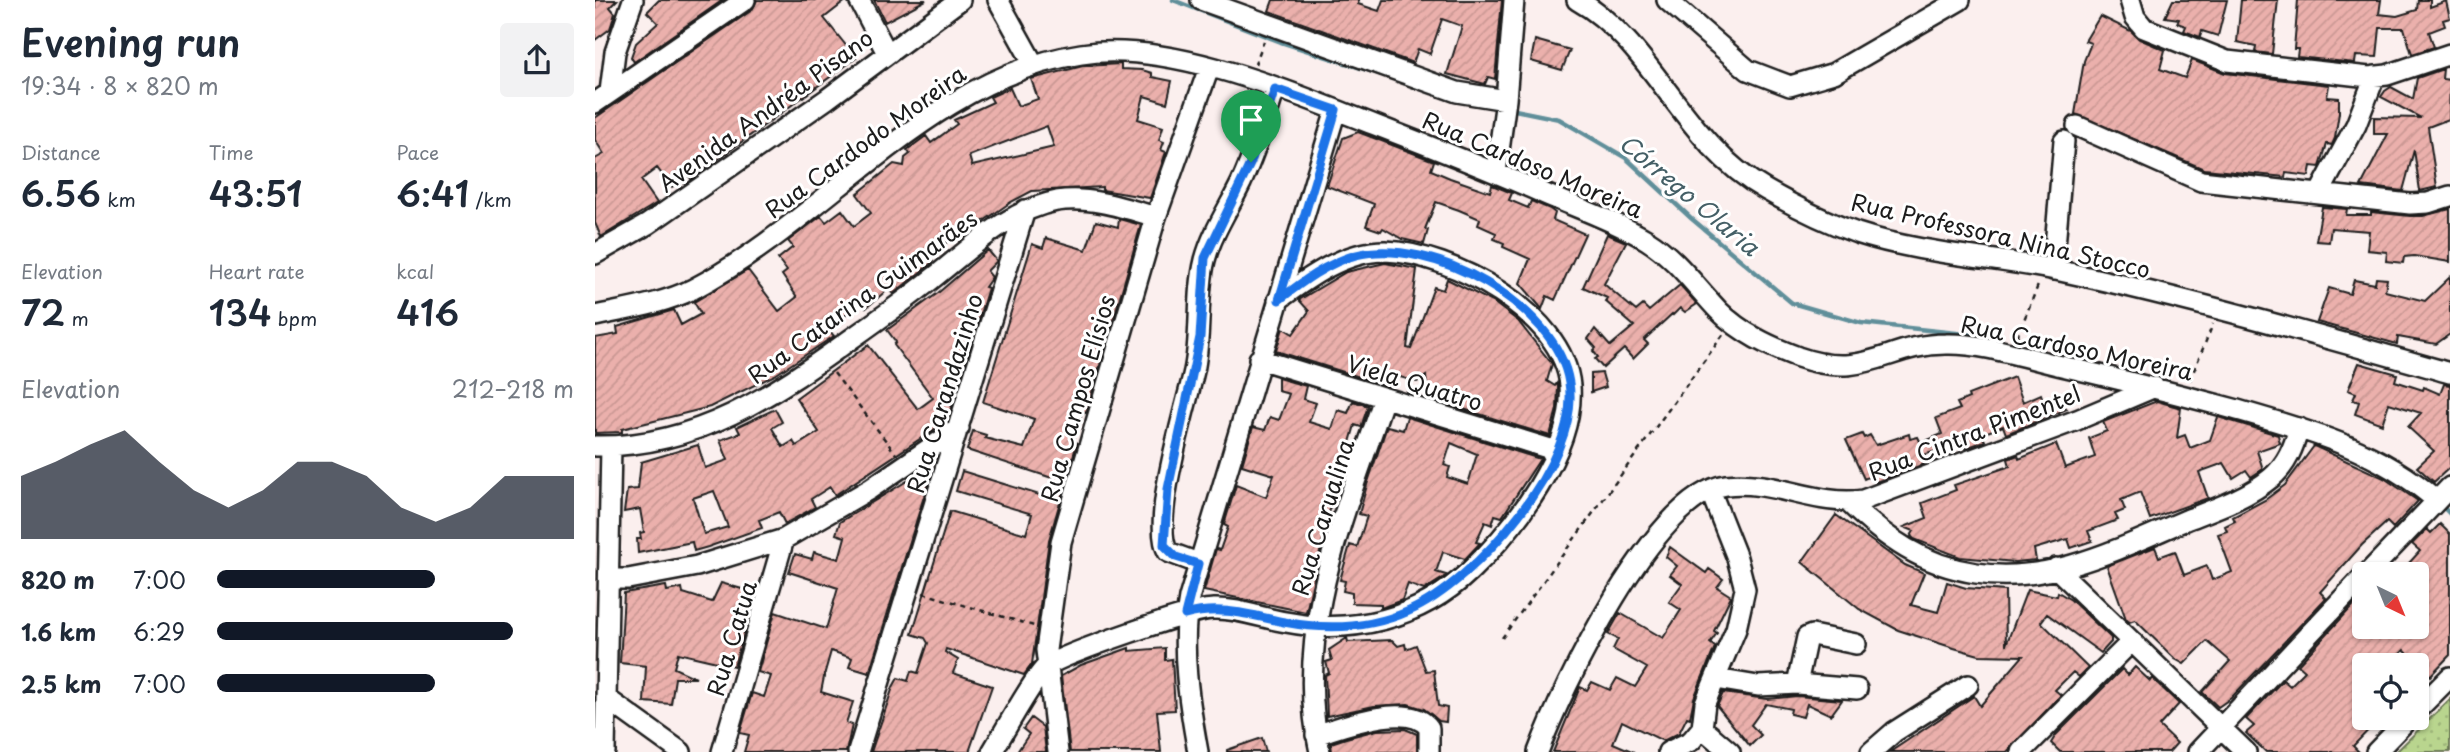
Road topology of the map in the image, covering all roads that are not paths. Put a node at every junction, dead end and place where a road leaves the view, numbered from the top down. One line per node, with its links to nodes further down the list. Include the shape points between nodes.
1 (633, 0): 18 (street)
2 (745, 0): 18 (street)
3 (859, 0): 12 (street)
4 (960, 0): 12 (street, Avenida Andréa Pisano)
5 (998, 0): 14 (street)
6 (1201, 0): 19 (street, via 1457,92)
7 (1514, 0): 19 (street)
8 (1577, 0): 27 (street, Rua Professora Nina Stocco, via 1615,28 1722,159 1764,189 1857,233)
9 (1667, 0): 10 (street, via 1748,70 1790,86 1834,73)
10 (1960, 0)
11 (2130, 0): 16 (street, via 2139,24 2169,41 2227,61)
12 (887, 53): 26 (street, Avenida Andréa Pisano, via 648,224)
13 (2450, 54): 16 (street)
14 (1033, 63): 15 (street, Rua Cardodo Moreira, via 1119,52 1154,54); 29 (street, Rua Cardodo Moreira, via 971,91 764,245 694,288)
15 (1209, 68): 17 (street, Rua Cardodo Moreira); 25 (street, Rua Campos Elísios)
16 (2375, 76): 22 (street, via 2356,125)
17 (1275, 89): 20 (street, Rua Cardodo Moreira); 43 (street, via 1255,152 1209,249 1202,277 1200,337 1162,537 1168,552)
18 (602, 98)
19 (1506, 103): 21 (street)
20 (1336, 110): 21 (street, Rua Cardoso Moreira); 28 (street)
21 (1498, 163): 32 (street, Rua Cardoso Moreira, via 1650,242 1732,323 1755,338 1822,364 1866,364 1925,345 1945,344)
22 (2319, 194): 23 (street, via 2410,204); 27 (street, via 2201,181 2071,134)
23 (2450, 196)
24 (1025, 210): 25 (street, Rua Catarina Guimarães, via 1079,200); 34 (street, Rua Carandazinho); 36 (street, Rua Catarina Guimarães, via 824,359 748,408 677,434)
25 (1156, 217): 51 (street, Rua Campos Elísios, via 1061,542 1047,630)
26 (595, 254)
27 (2054, 270): 31 (street, Rua Professora Nina Stocco)
28 (1279, 300): 30 (street); 37 (street, via 1325,268 1356,255 1384,251 1446,263 1479,278 1531,317 1564,362 1570,386)
29 (595, 316)
30 (1259, 359): 33 (street, Viela Quatro); 43 (street)
31 (2449, 372)
32 (2155, 387): 35 (street, Rua Cardoso Moreira); 40 (street, Rua Cintra Pimentel, via 1880,495)
33 (1384, 398): 37 (street, Viela Quatro); 48 (street, Rua Carualina, via 1341,525)
34 (959, 428): 41 (street); 66 (street, Rua Carandazinho)
35 (2299, 428): 39 (street, Rua Cardoso Moreira, via 2350,445); 44 (street, Rua Cintra Pimentel, via 2281,468 2235,500 2089,560)
36 (603, 446): 45 (street)
37 (1557, 451): 48 (street, via 1496,545 1440,594 1374,624)
38 (1710, 490): 40 (street, Rua Cintra Pimentel, via 1744,484); 53 (street, via 1745,589 1736,629); 71 (street, Rua Cintra Pimentel, via 1670,521 1616,595 1570,679)
39 (2443, 493): 42 (street)
40 (1848, 502): 44 (street, Rua Cintra Pimentel, via 1898,545 1951,568 2004,575)
41 (784, 539): 45 (street, via 697,566); 65 (street, Rua Catua)
42 (2377, 562)
43 (1198, 564): 47 (street)
44 (2056, 568): 49 (street)
45 (609, 579): 57 (street)
46 (2352, 589): 60 (street)
47 (1185, 615): 48 (street, via 1219,609); 51 (street); 69 (street)
48 (1315, 627): 62 (street, Rua Carualina, via 1310,666)
49 (2130, 643): 60 (street); 75 (street)
50 (1856, 644): 54 (street, via 1807,637)
51 (1047, 667): 67 (street); 68 (street, Rua Campos Elísios)
52 (2450, 677): 58 (street)
53 (1716, 679): 54 (street, via 1758,686); 59 (street, via 1705,703)
54 (1797, 684): 56 (street)
55 (1968, 685): 74 (street)
56 (1857, 690)
57 (606, 698): 63 (street); 64 (street)
58 (2429, 698)
59 (1702, 728): 72 (street, via 1691,741); 73 (street)
60 (2221, 729): 76 (street); 77 (street)
61 (2397, 730): 78 (street)
62 (1318, 743): 70 (street, Rua Carualina, via 1361,722 1409,716 1429,728)
63 (605, 752)
64 (681, 752)
65 (722, 752)
66 (858, 752)
67 (992, 752)
68 (1058, 752)
69 (1198, 752)
70 (1429, 752)
71 (1538, 752)
72 (1668, 752)
73 (1730, 752)
74 (1871, 752)
75 (2021, 752)
76 (2198, 752)
77 (2246, 752)
78 (2376, 752)

